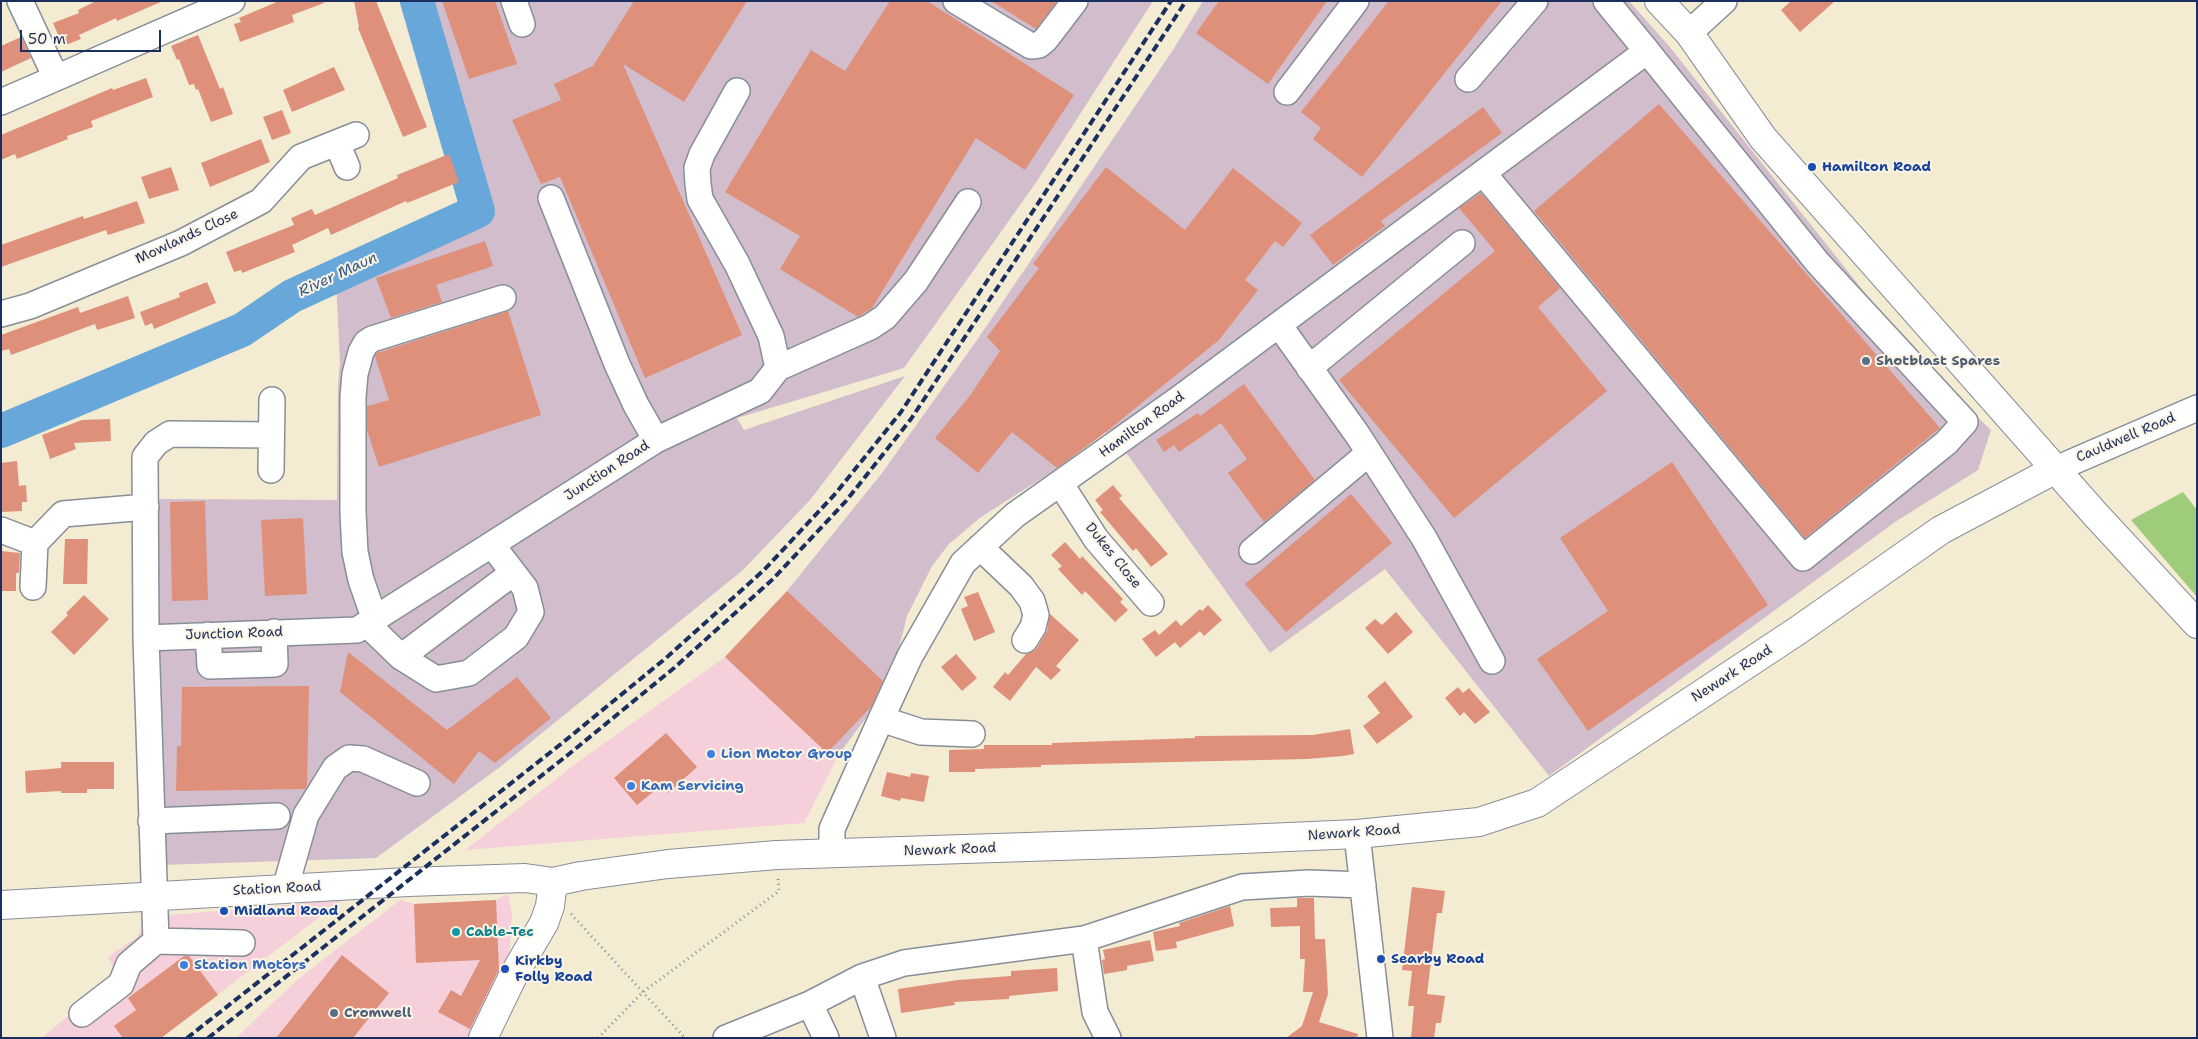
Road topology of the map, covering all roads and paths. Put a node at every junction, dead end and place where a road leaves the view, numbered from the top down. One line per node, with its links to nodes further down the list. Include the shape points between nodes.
1 (20, 1): 12 (street)
2 (956, 1): 3 (street, via 1031,46 1040,45 1046,39)
3 (1075, 1)
4 (1356, 1): 15 (street)
5 (1535, 1): 13 (street)
6 (1606, 1): 11 (street)
7 (1659, 1): 10 (main road)
8 (1724, 1): 10 (street)
9 (229, 2): 12 (street)
10 (1689, 32): 32 (main road, via 1763,138)
11 (1646, 51): 18 (street, Hamilton Road); 18 (street, via 1818,263 1965,422 1946,443 1803,558)
12 (56, 78): 16 (street)
13 (1468, 78)
14 (737, 91): 25 (street, via 697,168 700,199 737,264 771,336)
15 (1287, 92)
16 (1, 102)
17 (346, 168): 23 (street, Mowlands Close, via 346,139 301,157 261,201 189,239 30,306)
18 (1483, 173): 24 (street, Hamilton Road)
19 (551, 198): 30 (street, via 617,364)
20 (968, 202): 25 (street, via 916,281 885,317 870,328)
21 (1462, 243): 26 (street)
22 (503, 298): 44 (street, via 372,339 361,352 352,397 353,513 355,552)
23 (1, 314)
24 (1279, 325): 26 (street); 34 (street, Hamilton Road)
25 (778, 368): 30 (street, Junction Road, via 760,391)
26 (1309, 368): 31 (street)
27 (272, 400): 29 (street)
28 (2197, 408): 32 (street, Cauldwell Road)
29 (271, 436): 33 (street); 35 (street, via 170,434 156,443 145,457)
30 (656, 440): 38 (street, Junction Road)
31 (1369, 453): 40 (street); 49 (street, via 1424,538)
32 (2056, 469): 45 (main road); 55 (main road, Newark Road, via 1941,530 1797,631 1536,803 1478,822)
33 (271, 470)
34 (1060, 483): 39 (street, Hamilton Road, via 1015,515); 43 (street, Dukes Close, via 1096,539)
35 (146, 508): 37 (street, via 63,514); 46 (street)
36 (1, 530): 37 (street)
37 (35, 544): 42 (street)
38 (492, 545): 41 (street); 44 (street, Junction Road)
39 (980, 547): 47 (street, via 1032,601 1036,614); 50 (street, Hamilton Road, via 963,563 910,656)
40 (1252, 551)
41 (513, 573): 48 (street); 48 (street, via 525,588 531,612 516,637 469,673 436,679)
42 (33, 587)
43 (1151, 603)
44 (371, 622): 46 (street, Junction Road, via 357,630); 48 (street)
45 (2197, 624)
46 (146, 638): 54 (street)
47 (1025, 640)
48 (401, 656)
49 (1492, 661)
50 (881, 719): 51 (street, via 921,732); 56 (street, Hamilton Road, via 832,829)
51 (972, 734)
52 (417, 783): 59 (street, via 364,759 349,758 335,768 306,815)
53 (277, 816): 54 (street)
54 (151, 821): 61 (street)
55 (1357, 834): 56 (main road, Newark Road); 58 (street)
56 (832, 854): 57 (main road, Newark Road)
57 (777, 855): 60 (main road, Newark Road, via 668,864 581,876); 67 (path, via 779,891)
58 (1363, 885): 63 (street, via 1309,883 1242,887); 77 (street)
59 (286, 888): 60 (main road, Station Road, via 525,878); 61 (main road, Station Road)
60 (551, 894): 67 (path); 70 (main road, via 544,923 513,976)
61 (153, 896): 62 (main road, Station Road); 64 (street)
62 (1, 905)
63 (1084, 939): 66 (street, via 904,963); 76 (street, via 1095,1012)
64 (156, 941): 65 (street); 69 (street, via 129,964 121,984)
65 (242, 943)
66 (862, 976): 68 (street); 75 (street)
67 (643, 992): 71 (path); 72 (path)
68 (810, 1004): 73 (street); 74 (street)
69 (82, 1014)
70 (483, 1038)
71 (598, 1038)
72 (685, 1038)
73 (726, 1038)
74 (826, 1038)
75 (883, 1038)
76 (1108, 1038)
77 (1380, 1038)

